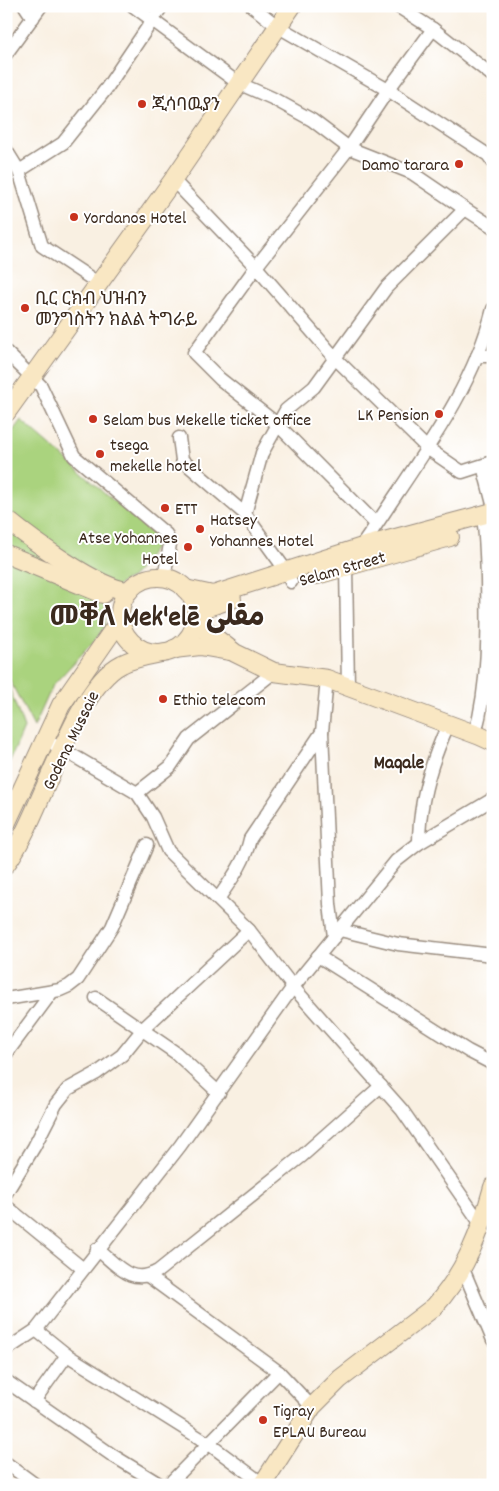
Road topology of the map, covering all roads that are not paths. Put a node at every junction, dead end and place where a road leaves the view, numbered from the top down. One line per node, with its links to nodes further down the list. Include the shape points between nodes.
1 (25, 6): 10 (street)
2 (42, 6): 10 (street)
3 (133, 6): 11 (street)
4 (162, 6): 11 (street)
5 (252, 6): 12 (street)
6 (292, 6): 12 (street)
7 (397, 6): 9 (street)
8 (421, 6): 9 (street)
9 (414, 17): 13 (street)
10 (33, 18): 14 (street)
11 (152, 20): 16 (street); 21 (street, via 106,89 63,143)
12 (277, 26): 16 (street); 17 (street)
13 (433, 29): 15 (street); 17 (street)
14 (6, 54)
15 (493, 76)
16 (238, 83): 18 (street, via 312,120); 22 (street)
17 (388, 90): 18 (street); 20 (street, via 488,155)
18 (349, 148): 23 (street, via 412,173); 25 (street)
19 (6, 150): 21 (street)
20 (493, 162)
21 (13, 167): 26 (street, via 42,246)
22 (173, 180): 25 (street); 26 (street)
23 (465, 209): 24 (street); 31 (street, via 386,288)
24 (493, 227)
25 (256, 267): 31 (street); 34 (street, via 194,353 220,379)
26 (98, 283): 32 (street)
27 (493, 309): 29 (street)
28 (6, 352): 32 (street)
29 (477, 356): 30 (street); 36 (street, via 469,378)
30 (493, 356)
31 (336, 359): 34 (street, via 314,387 286,410); 36 (street)
32 (33, 377): 33 (street); 46 (street, via 41,386 74,456 166,534 170,544)
33 (6, 413)
34 (277, 424): 38 (street, via 262,453); 41 (street)
35 (179, 438): 38 (street, via 182,460 188,467)
36 (427, 448): 37 (street, via 462,472); 41 (street)
37 (488, 464): 39 (street)
38 (245, 514): 45 (street)
39 (489, 517): 42 (street, Selam Street); 44 (street, Selam Street); 58 (street, via 486,674 482,710)
40 (6, 519): 48 (street, via 31,539 97,579 115,589)
41 (376, 524): 42 (street)
42 (362, 547): 44 (street, Selam Street)
43 (6, 554): 49 (street, via 98,591 108,598)
44 (341, 562): 45 (street); 55 (street)
45 (289, 577): 47 (street, via 213,595); 50 (street, Selam Street, via 214,605 202,611)
46 (164, 578): 47 (street); 48 (street, via 149,578)
47 (185, 589): 50 (street, via 193,603)
48 (129, 591): 49 (street)
49 (120, 616): 51 (street, via 125,635 136,646 151,652); 59 (street, Godena Mussaie, via 68,694)
50 (195, 620): 51 (street, via 186,640); 52 (street)
51 (170, 651): 52 (street, via 200,646); 60 (street, Godena Mussaie, via 122,664 104,676)
52 (235, 653): 53 (street)
53 (274, 672): 54 (street); 61 (street, via 189,739 170,767)
54 (327, 679): 55 (street); 57 (street)
55 (348, 687): 56 (street)
56 (448, 725): 58 (street); 64 (street, via 428,773)
57 (322, 732): 67 (street, via 250,839 238,869); 69 (street, via 330,904)
58 (485, 737)
59 (44, 741): 60 (street); 63 (street, Godena Mussaie)
60 (63, 749): 61 (street); 66 (street, Godena Mussaie, via 28,829)
61 (137, 793): 67 (street, via 153,817 168,851)
62 (493, 799): 64 (street)
63 (6, 824)
64 (419, 843): 69 (street, via 396,861)
65 (146, 845): 73 (street, via 106,938 78,979)
66 (6, 864)
67 (218, 899): 68 (street)
68 (249, 930): 72 (street); 76 (street)
69 (337, 934): 70 (street); 71 (street)
70 (493, 955)
71 (318, 956): 72 (street); 78 (street)
72 (294, 987): 79 (street); 80 (street)
73 (52, 992): 75 (street); 77 (street)
74 (96, 998): 76 (street)
75 (6, 999)
76 (143, 1029): 80 (street, via 176,1053); 81 (street, via 122,1055 97,1074 68,1089 56,1104)
77 (6, 1054)
78 (493, 1064)
79 (380, 1086): 84 (street, via 402,1110); 88 (street, via 302,1156)
80 (219, 1093): 85 (street)
81 (6, 1193)
82 (491, 1198): 84 (street)
83 (6, 1206): 86 (street)
84 (481, 1224): 87 (street)
85 (97, 1249): 86 (street); 88 (street, via 125,1272 137,1278)
86 (82, 1268): 89 (street)
87 (463, 1269): 90 (street); 96 (street, via 434,1307 348,1373)
88 (148, 1276): 93 (street)
89 (36, 1330): 91 (street); 92 (street)
90 (493, 1340)
91 (6, 1350)
92 (67, 1355): 95 (street); 97 (street)
93 (279, 1372): 96 (street); 97 (street)
94 (6, 1381): 95 (street)
95 (34, 1401): 101 (street)
96 (312, 1407): 99 (street)
97 (209, 1444): 99 (street); 102 (street)
98 (6, 1463): 100 (street)
99 (263, 1484)
100 (36, 1485)
101 (161, 1485)
102 (168, 1485)

